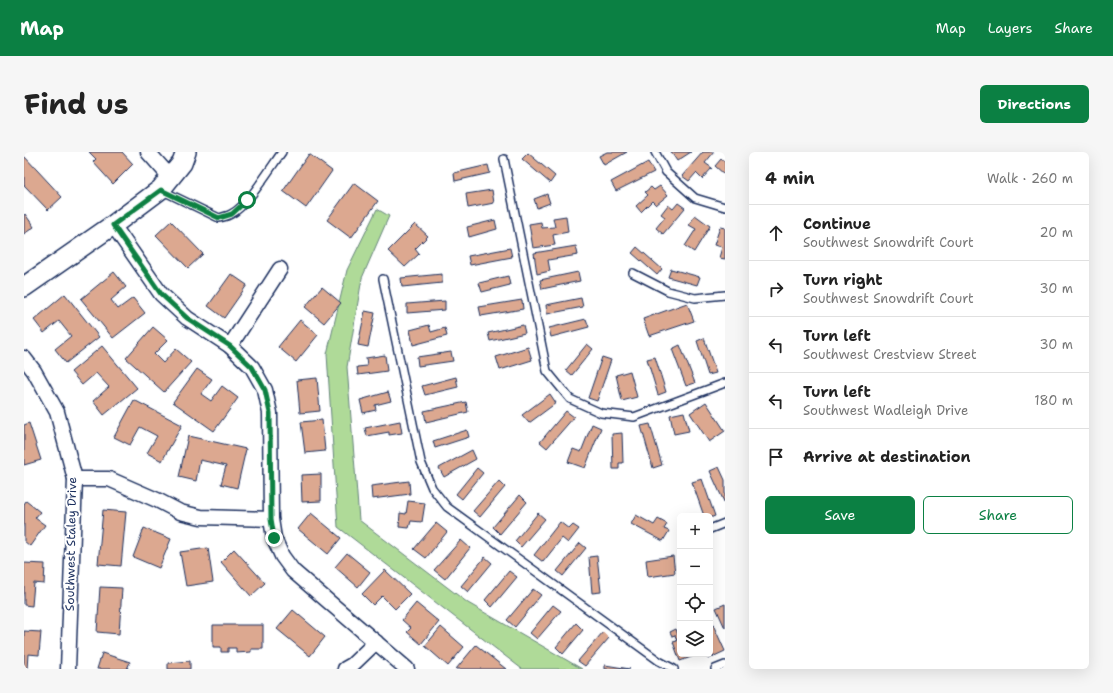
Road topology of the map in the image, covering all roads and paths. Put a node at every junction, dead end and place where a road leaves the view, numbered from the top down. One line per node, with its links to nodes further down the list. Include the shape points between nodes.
1 (148, 152): 6 (street)
2 (186, 152): 6 (street, via 182,163)
3 (282, 152): 6 (lane, via 247,200 225,217 219,218)
4 (655, 152): 7 (lane, via 666,172 695,198)
5 (504, 159): 16 (lane, via 547,371 570,399 601,413 634,417)
6 (166, 184): 8 (street)
7 (725, 207)
8 (113, 225): 12 (street); 14 (street, via 161,294 187,318)
9 (280, 269): 14 (street)
10 (633, 273): 13 (lane, via 674,293 695,298)
11 (383, 279): 26 (lane, via 421,462 432,488 447,507)
12 (24, 287)
13 (725, 295)
14 (230, 346): 18 (street, via 252,367 265,390 270,413)
15 (24, 358): 17 (street, Southwest Staley Drive, via 57,412)
16 (725, 383)
17 (75, 479): 18 (street, via 109,479 180,512 202,517); 23 (street, Southwest Staley Drive)
18 (271, 519): 21 (street, via 274,538 293,572)
19 (725, 524): 20 (lane)
20 (713, 529)
21 (376, 642): 24 (street); 25 (street)
22 (725, 665): 27 (lane)
23 (68, 669)
24 (345, 669)
25 (407, 669)
26 (674, 669)
27 (715, 669)

